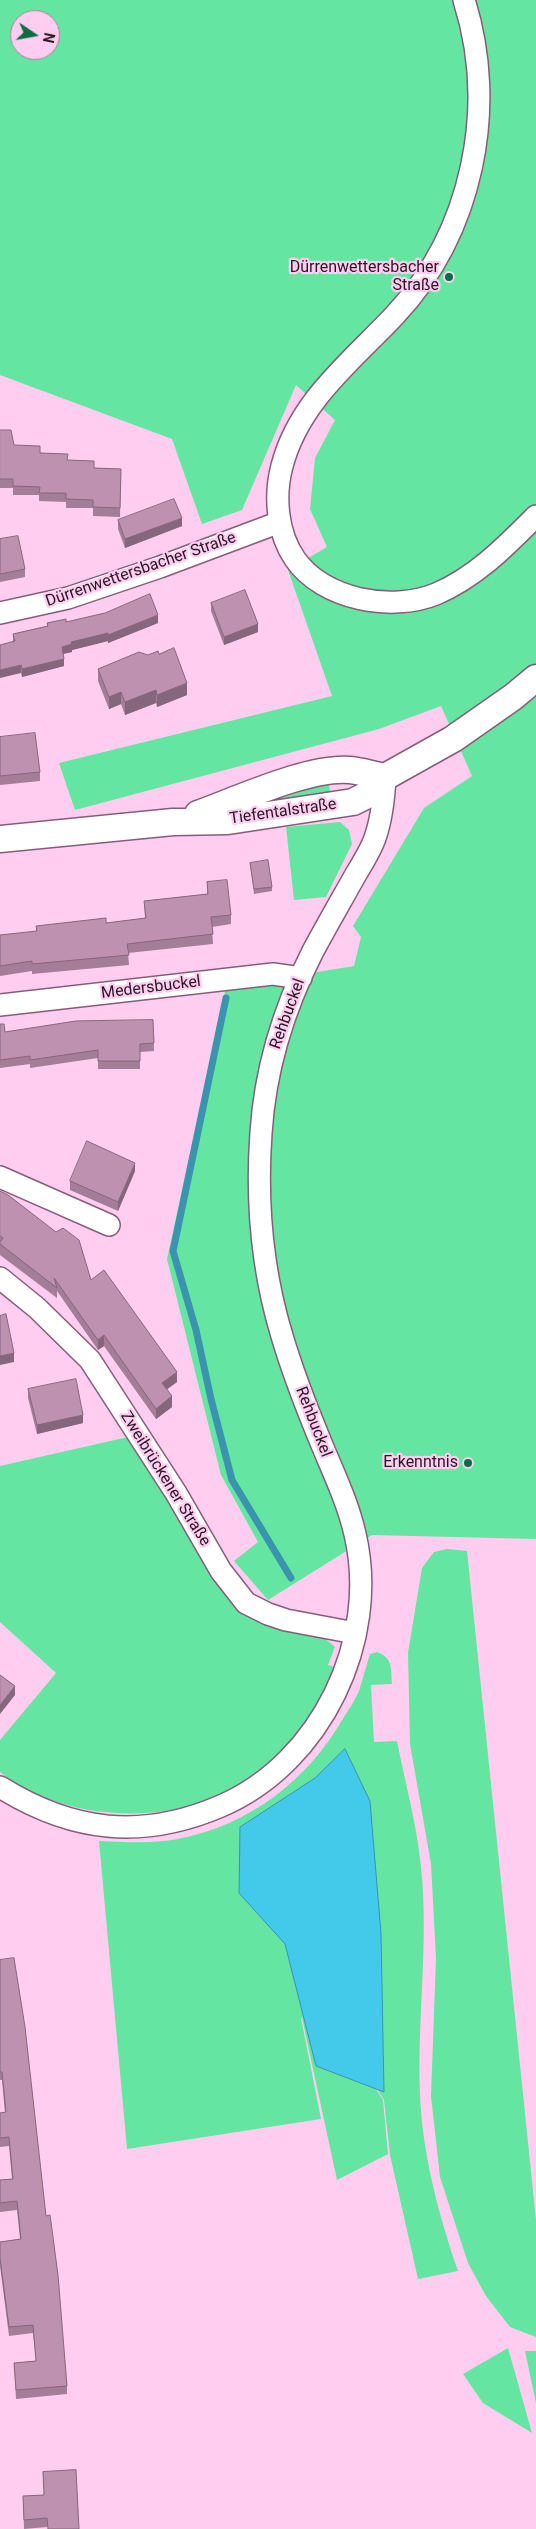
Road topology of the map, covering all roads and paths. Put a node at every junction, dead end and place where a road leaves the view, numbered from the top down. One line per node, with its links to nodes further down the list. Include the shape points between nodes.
1 (464, 0): 3 (street, via 478,61 480,123 455,221 437,259 396,313 306,410 282,467 278,495)
2 (536, 516): 3 (street, via 488,562 457,584 408,602 379,603 352,597 320,582 295,560)
3 (280, 522): 4 (street, Dürrenwettersbacher Straße, via 68,598)
4 (0, 613)
5 (536, 678): 6 (street, Tiefentalstraße, via 454,739)
6 (384, 777): 7 (street, Tiefentalstraße, via 349,769 334,770 276,785); 7 (street, Tiefentalstraße, via 365,796 340,805 228,821); 9 (street, Rehbuckel, via 383,809 375,840)
7 (173, 822): 8 (street, Tiefentalstraße)
8 (0, 839)
9 (301, 978): 10 (street, Medersbuckel, via 274,974); 14 (street, Rehbuckel, via 276,1046 265,1088 259,1194 262,1246 281,1335 356,1536 360,1569)
10 (0, 1005)
11 (0, 1178): 12 (street)
12 (110, 1225)
13 (0, 1278): 14 (street, Zweibrückener Straße, via 37,1308 90,1360 176,1493 221,1571 246,1603 286,1620)
14 (355, 1633): 15 (street, Rehbuckel, via 338,1687 307,1740 274,1774 228,1803 164,1824 117,1826 62,1818)
15 (0, 1788)

